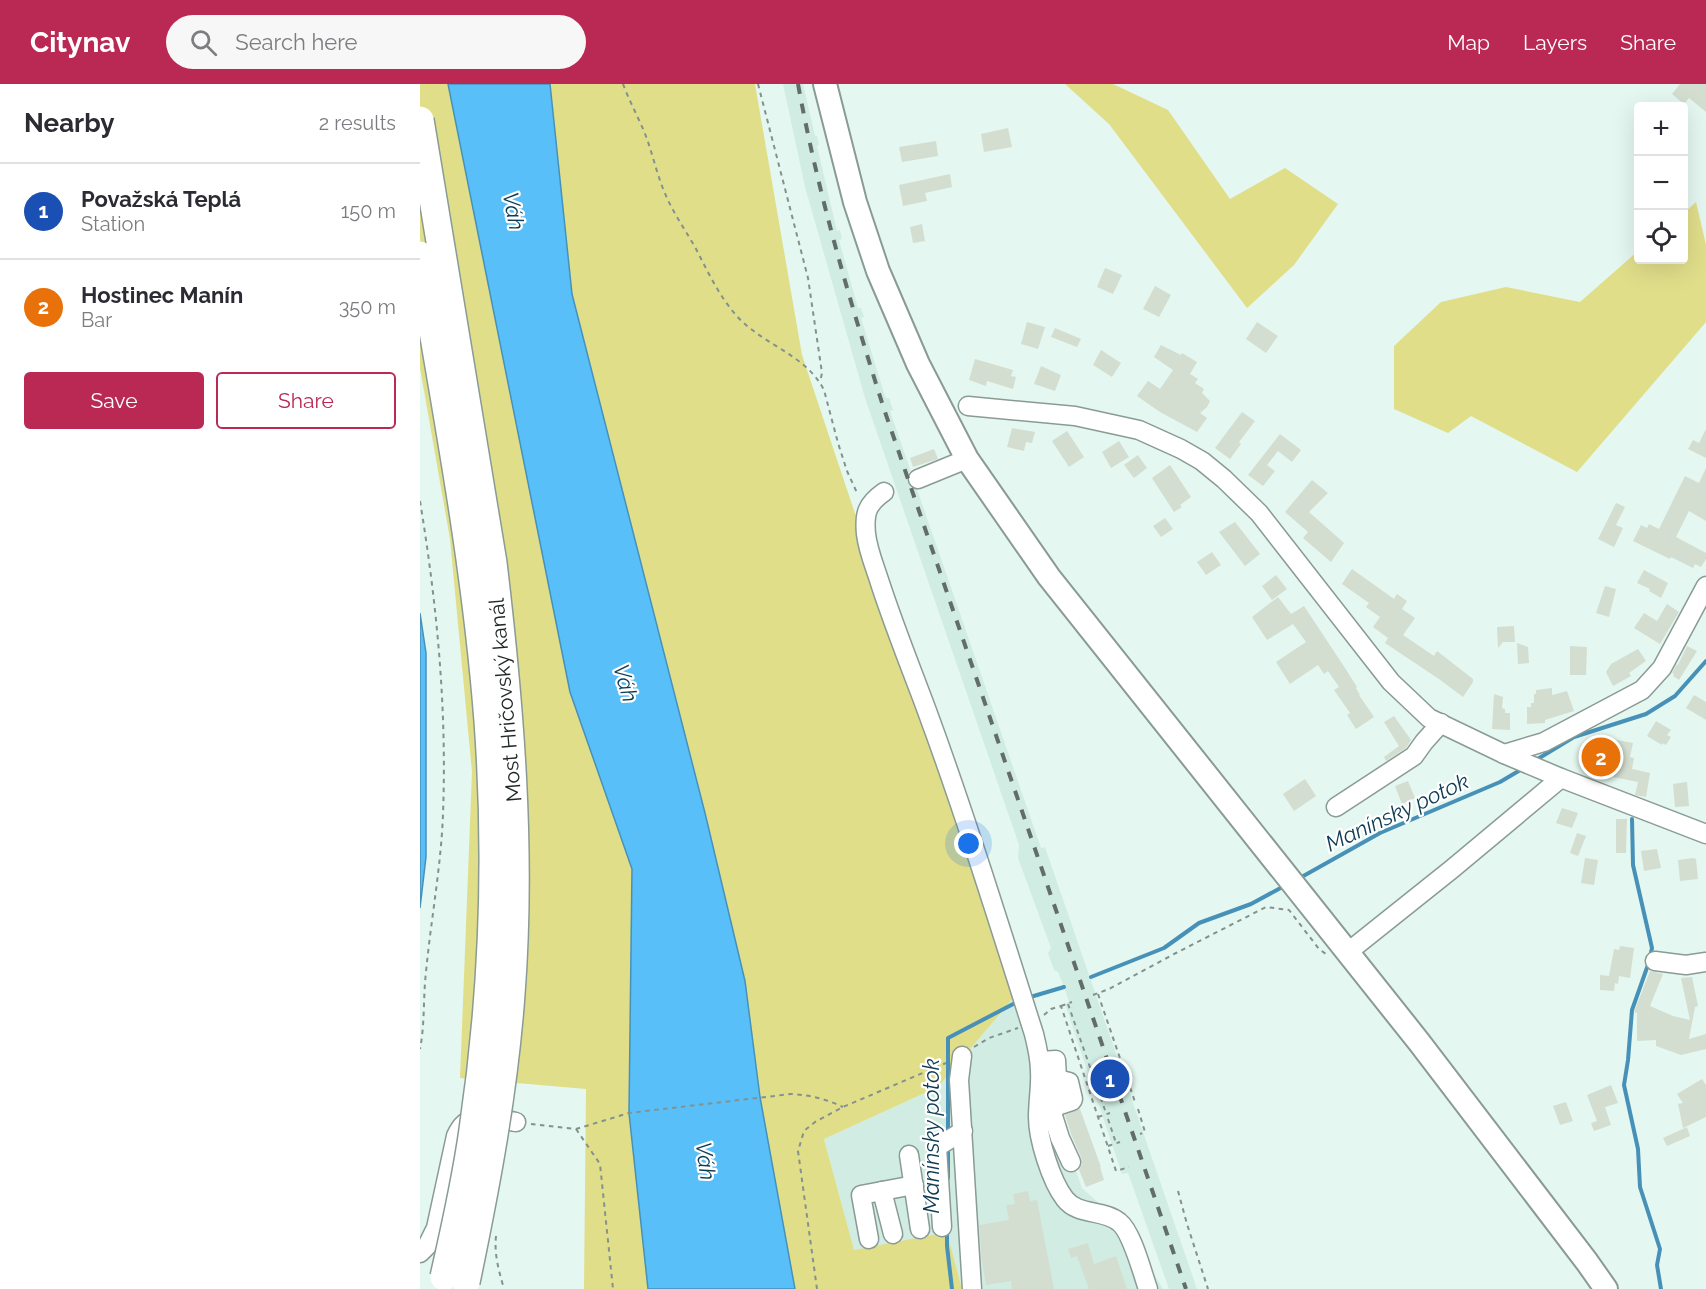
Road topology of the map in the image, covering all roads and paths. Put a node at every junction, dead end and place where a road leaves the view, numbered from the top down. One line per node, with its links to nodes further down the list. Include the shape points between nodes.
1 (623, 84): 6 (path, via 664,191 725,302 751,329 810,370)
2 (758, 84): 6 (path, via 808,279 822,373)
3 (825, 84): 8 (main road, via 855,202 878,271 918,364)
4 (420, 120): 5 (highway, Most Hričovský kanál, bridge, via 493,563 514,808 511,994 495,1133 455,1280 488,992 493,909 492,806 488,722 471,564)
5 (420, 255)
6 (820, 382): 12 (path, via 847,471)
7 (968, 406): 14 (street, via 1075,416 1115,424 1162,439 1202,461 1259,513 1391,682 1430,718)
8 (967, 459): 9 (street); 20 (main road, via 1049,578)
9 (918, 479)
10 (884, 492): 12 (street)
11 (420, 501): 29 (path, via 443,700 443,813)
12 (866, 513): 28 (street, via 869,547 891,617 952,784)
13 (1706, 586): 15 (street, via 1662,668 1641,690 1544,742)
14 (1441, 723): 15 (street); 17 (street, via 1414,756)
15 (1504, 754): 16 (street)
16 (1561, 778): 18 (street); 20 (street)
17 (1336, 807)
18 (1706, 834)
19 (1319, 949): 23 (path, via 1289,910 1266,907)
20 (1348, 952): 62 (main road)
21 (1655, 961): 22 (street, via 1686,965)
22 (1706, 962)
23 (1098, 994): 24 (path); 33 (path)
24 (1093, 995)
25 (1072, 1002): 26 (path)
26 (1068, 1004): 27 (path); 36 (path)
27 (1061, 1006)
28 (1029, 1018): 31 (path); 32 (street)
29 (421, 1038): 30 (path)
30 (420, 1049)
31 (962, 1056): 34 (path); 42 (street, via 959,1080)
32 (1040, 1061): 46 (street, via 1056,1060 1055,1123); 60 (street, via 1039,1131 1060,1191 1075,1208 1114,1219 1125,1228)
33 (1135, 1102)
34 (843, 1107): 41 (path, via 829,1100 791,1094 629,1113); 58 (path, via 804,1131 798,1151)
35 (1138, 1109): 43 (path, via 1145,1132)
36 (1106, 1113)
37 (1110, 1113): 38 (path)
38 (1098, 1117)
39 (1108, 1119): 44 (path, via 1118,1143)
40 (516, 1122): 41 (path); 55 (street, via 483,1117 461,1125 436,1228)
41 (576, 1129): 57 (path, via 600,1164)
42 (963, 1131): 45 (street); 59 (street)
43 (1140, 1134)
44 (1108, 1146)
45 (937, 1147): 47 (street, via 905,1157); 50 (street)
46 (1071, 1162)
47 (914, 1185): 48 (street); 51 (street)
48 (882, 1191): 53 (street); 54 (street, via 861,1196)
49 (1178, 1191): 61 (path)
50 (942, 1227)
51 (920, 1229)
52 (497, 1230): 56 (path, via 495,1252)
53 (893, 1234)
54 (869, 1239)
55 (420, 1253)
56 (504, 1289)
57 (613, 1289)
58 (817, 1289)
59 (972, 1289)
60 (1148, 1289)
61 (1208, 1289)
62 (1606, 1289)

